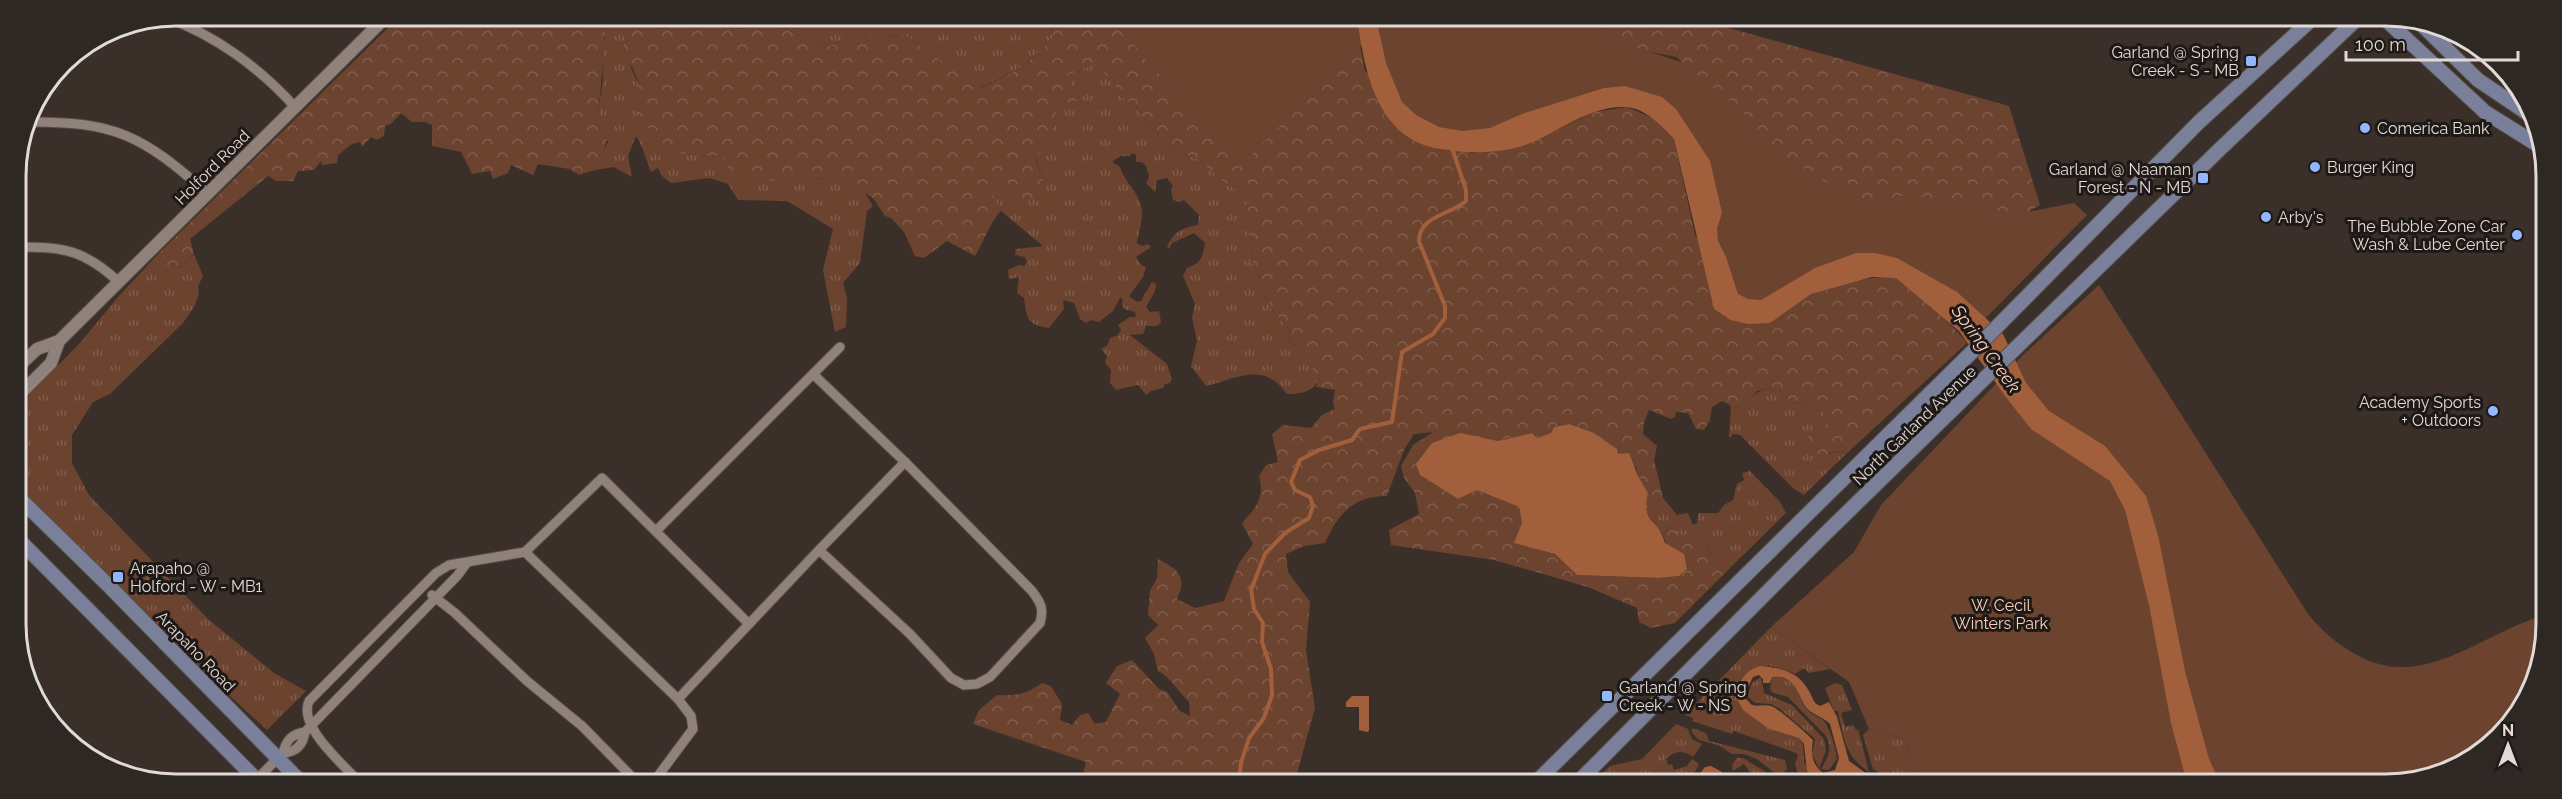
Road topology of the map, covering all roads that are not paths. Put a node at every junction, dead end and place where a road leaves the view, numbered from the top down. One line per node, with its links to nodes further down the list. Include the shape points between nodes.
1 (185, 26): 7 (street, via 230,50 261,73)
2 (376, 26): 7 (street, Holford Road)
3 (2304, 26): 32 (main road, North Garland Avenue, via 2199,122)
4 (2350, 26): 33 (main road, North Garland Avenue, via 2071,294)
5 (2393, 26): 10 (main road, via 2484,112)
6 (2429, 32): 8 (main road, via 2478,80)
7 (295, 107): 11 (street, Holford Road)
8 (2521, 109)
9 (36, 122): 11 (street, via 95,125 127,135 154,149)
10 (2533, 142)
11 (208, 194): 13 (street, Holford Road)
12 (26, 247): 13 (street, via 71,251 89,258)
13 (119, 282): 14 (street, Holford Road)
14 (59, 341): 16 (street, Holford Road, via 37,349); 18 (street, Holford Road, via 51,363)
15 (840, 347): 17 (street)
16 (26, 359)
17 (813, 374): 19 (street); 21 (street)
18 (26, 388)
19 (905, 462): 23 (street); 23 (street, via 1042,603 1040,623 990,677 964,685 951,678 910,634)
20 (26, 505): 31 (main road, Arapaho Road)
21 (656, 531): 24 (street, via 602,478); 28 (street)
22 (26, 547): 34 (main road)
23 (819, 550): 28 (street)
24 (525, 552): 25 (street); 29 (street)
25 (466, 564): 26 (street, via 449,565); 27 (street)
26 (423, 588): 27 (street); 30 (street, via 309,701)
27 (434, 598): 30 (street); 38 (street, via 582,726)
28 (749, 624): 29 (street)
29 (678, 699): 39 (street, via 691,716 693,729)
30 (308, 729): 37 (street)
31 (278, 758): 35 (street); 36 (main road, Arapaho Road)
32 (1545, 773)
33 (1587, 773)
34 (252, 774)
35 (262, 774)
36 (293, 774)
37 (351, 774)
38 (629, 774)
39 (660, 774)

